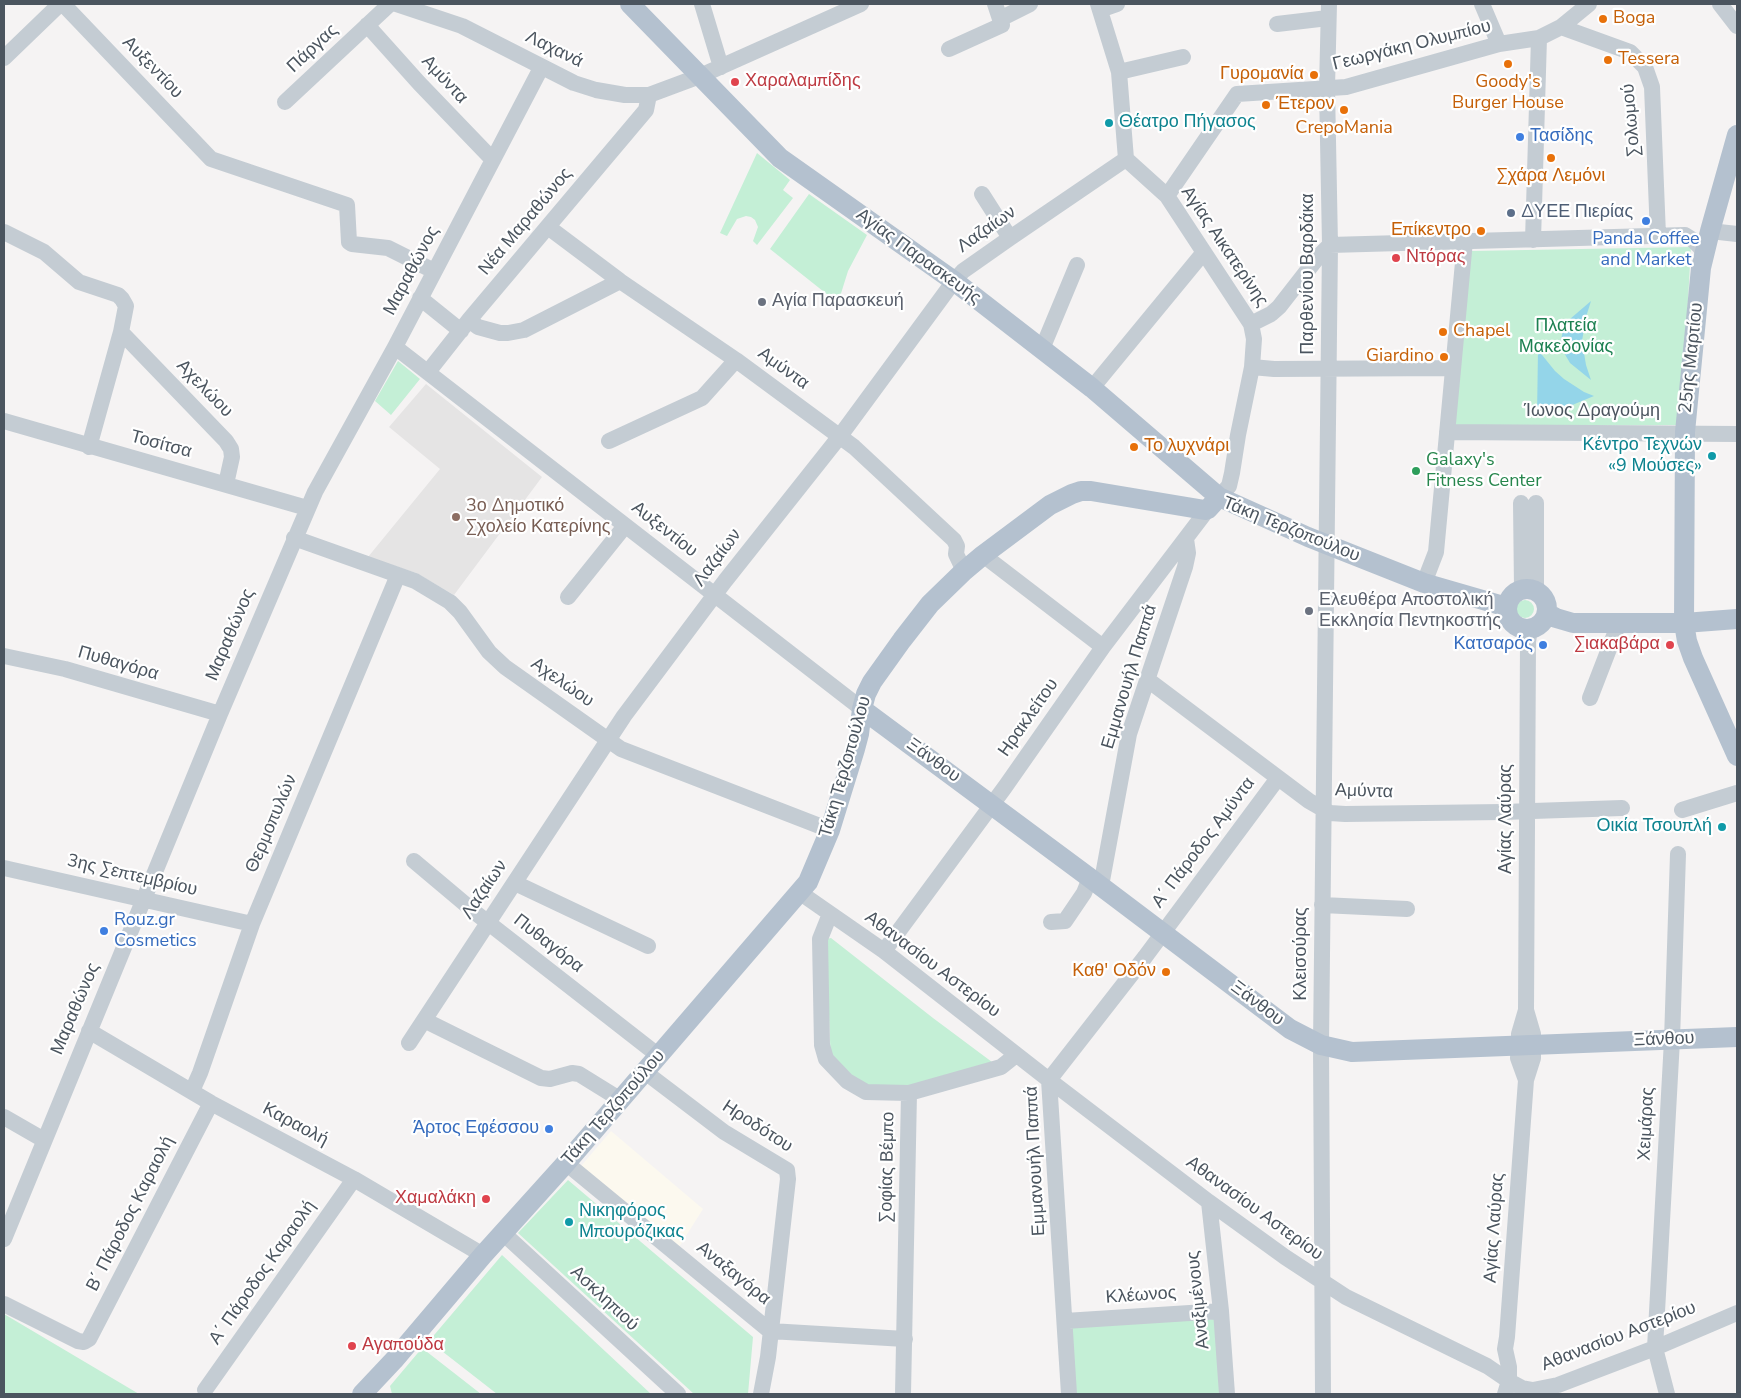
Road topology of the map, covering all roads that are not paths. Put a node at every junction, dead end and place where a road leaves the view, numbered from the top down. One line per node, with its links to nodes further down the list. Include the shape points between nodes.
1 (62, 4): 24 (street); 49 (street, Αυξεντίου, via 211,159 347,205 352,244 388,248)
2 (390, 4): 17 (street, Πάργας)
3 (396, 4): 26 (street, Λαχανά, via 462,26)
4 (630, 4): 28 (main road, Αγίας Παρασκευής)
5 (702, 4): 25 (street)
6 (861, 4): 13 (street, Λαχανά)
7 (1030, 4): 14 (street)
8 (1117, 4): 12 (street)
9 (1482, 4): 21 (street)
10 (1589, 4): 19 (street, Γεωργάκη Ολυμπίου)
11 (1720, 4): 18 (street)
12 (1099, 7): 27 (street)
13 (837, 8): 25 (street, Λαχανά)
14 (997, 11): 22 (street, via 1002,25)
15 (1329, 11): 16 (street); 29 (street, Παρθενίου Βαρδάκα)
16 (1277, 24)
17 (367, 25): 31 (street, Πάργας); 34 (street, Αμύντα)
18 (1737, 26)
19 (1561, 27): 20 (street, Γεωργάκη Ολυμπίου); 41 (street, Σολωμού, via 1630,52 1645,67 1652,88)
20 (1539, 38): 21 (street, Γεωργάκη Ολυμπίου); 43 (street)
21 (1499, 44): 29 (street, Γεωργάκη Ολυμπίου, via 1346,87)
22 (949, 49)
23 (1183, 57): 27 (street)
24 (4, 58)
25 (721, 67): 28 (street, Λαχανά)
26 (541, 68): 30 (street, Λαχανά, via 596,90); 34 (street, Μαραθώνος)
27 (1119, 72): 33 (street)
28 (700, 76): 30 (street, Λαχανά); 51 (main road, Αγίας Παρασκευής, via 780,158)
29 (1327, 88): 36 (street, Γεωργάκη Ολυμπίου, via 1237,94); 45 (street, Παρθενίου Βαρδάκα)
30 (649, 95): 37 (street, Νέα Μαραθώνος, via 646,110)
31 (285, 102)
32 (1737, 135): 38 (main road, 25ης Μαρτίου)
33 (1126, 159): 36 (street, Αγίας Αικατερίνης); 42 (street, Λαζαίων)
34 (492, 160): 49 (street, Μαραθώνος)
35 (982, 194): 42 (street)
36 (1167, 196): 46 (street, Αγίας Αικατερίνης)
37 (548, 227): 50 (street, Αμύντα); 54 (street, Νέα Μαραθώνος)
38 (1710, 231): 40 (street); 47 (main road, 25ης Μαρτίου)
39 (4, 232): 55 (street, via 44,252 80,282 118,295 126,306)
40 (1737, 234)
41 (1658, 236): 43 (street); 47 (street, via 1685,235 1700,247)
42 (1010, 238): 51 (street, Λαζαίων)
43 (1533, 240): 44 (street)
44 (1465, 241): 45 (street); 61 (street)
45 (1330, 245): 53 (street, via 1275,311); 60 (street, Παρθενίου Βαρδάκα)
46 (1204, 252): 53 (street, Αγίας Αικατερίνης); 63 (street)
47 (1704, 255): 66 (main road, 25ης Μαρτίου)
48 (1078, 266): 57 (street)
49 (434, 271): 52 (street, Μαραθώνος)
50 (620, 281): 54 (street, via 524,330 500,333); 58 (street, Αμύντα)
51 (954, 281): 57 (main road, Αγίας Παρασκευής); 68 (street, Λαζαίων)
52 (420, 298): 54 (street); 56 (street, Μαραθώνος)
53 (1251, 324): 59 (street, Αγίας Αικατερίνης, via 1254,339)
54 (465, 325): 62 (street, Νέα Μαραθώνος)
55 (121, 332): 70 (street); 71 (street, Αχελώου, via 226,441 232,457)
56 (395, 347): 62 (street, Αυξεντίου); 74 (street, Μαραθώνος)
57 (1042, 349): 63 (main road, Αγίας Παρασκευής)
58 (736, 360): 68 (street, Αμύντα); 69 (street, via 702,398)
59 (1252, 367): 60 (street); 72 (street, Αγίας Αικατερίνης, via 1232,473 1228,486)
60 (1329, 368): 61 (street); 78 (street, Παρθενίου Βαρδάκα)
61 (1453, 368): 65 (street)
62 (428, 372): 75 (street, Αυξεντίου)
63 (1092, 388): 72 (main road, Αγίας Παρασκευής)
64 (4, 421): 70 (street, Τοσίτσα)
65 (1447, 432): 66 (street, Ίωνος Δραγούμη); 82 (street, via 1436,552)
66 (1684, 432): 67 (street, Ίωνος Δραγούμη); 90 (main road, 25ης Μαρτίου)
67 (1737, 434)
68 (840, 436): 80 (street, Αμύντα, via 954,540); 84 (street, Λαζαίων)
69 (609, 441)
70 (89, 447): 71 (street, Τοσίτσα)
71 (226, 484): 74 (street, Τοσίτσα)
72 (1214, 503): 77 (street, Ηρακλείτου); 78 (main road, Τάκη Τερζοπούλου); 79 (main road, Τάκη Τερζοπούλου, via 1201,510 1082,491 1050,504)
73 (1528, 503): 83 (street)
74 (308, 508): 76 (street, Μαραθώνος)
75 (625, 526): 84 (street, Αυξεντίου); 85 (street)
76 (294, 538): 81 (street, Αχελώου); 97 (street, Μαραθώνος)
77 (1186, 539): 92 (street, Ηρακλείτου); 94 (street, Εμμανουήλ Παππά, via 1185,567)
78 (1327, 544): 82 (main road, Τάκη Τερζοπούλου); 104 (street, Κλεισούρας)
79 (983, 555): 80 (main road, Τάκη Τερζοπούλου); 92 (street)
80 (964, 571): 96 (main road, Τάκη Τερζοπούλου, via 930,604 902,640 872,682)
81 (398, 575): 98 (street, Αχελώου, via 415,581 450,602 489,652 505,667); 120 (street, Θερμοπυλών)
82 (1424, 583): 86 (main road, Τάκη Τερζοπούλου)
83 (1529, 590): 86 (main road, via 1512,596); 87 (main road, via 1546,600)
84 (715, 594): 96 (street, Αυξεντίου); 98 (street, Λαζαίων)
85 (568, 597)
86 (1507, 607): 91 (main road, via 1514,623)
87 (1547, 613): 89 (main road, via 1573,623); 91 (main road, via 1541,624)
88 (1737, 619): 90 (main road)
89 (1619, 623): 90 (main road); 95 (street)
90 (1684, 623): 99 (main road, 25ης Μαρτίου, via 1692,658)
91 (1530, 628): 106 (street, Αγίας Λαύρας)
92 (1103, 647): 102 (street, Ηρακλείτου)
93 (4, 656): 97 (street, Πυθαγόρα, via 65,669)
94 (1148, 680): 100 (street, Αμύντα); 111 (street, Εμμανουήλ Παππά, via 1129,734)
95 (1590, 698)
96 (862, 709): 102 (main road, Ξάνθου); 107 (main road, Τάκη Τερζοπούλου, via 859,734)
97 (220, 714): 114 (street, Μαραθώνος)
98 (608, 740): 107 (street, Αχελώου, via 621,749); 112 (street, Λαζαίων)
99 (1737, 756)
100 (1278, 778): 104 (street, Αμύντα); 121 (street, Α΄ Πάροδος Αμύντα)
101 (1737, 793): 105 (street)
102 (992, 805): 111 (main road, Ξάνθου); 123 (street, Ηρακλείτου)
103 (1622, 808): 106 (street, Αμύντα)
104 (1323, 810): 106 (street, Αμύντα, via 1345,814); 115 (street, Κλεισούρας)
105 (1682, 810)
106 (1527, 811): 130 (street, Αγίας Λαύρας, via 1526,1010 1533,1034)
107 (830, 830): 113 (main road, Τάκη Τερζοπούλου, via 812,876)
108 (1678, 854): 127 (street, Χειμάρας)
109 (414, 861): 118 (street, Πυθαγόρα)
110 (4, 868): 114 (street, 3ης Σεπτεμβρίου)
111 (1096, 882): 119 (street, Εμμανουήλ Παππά, via 1084,893 1065,921); 121 (main road, Ξάνθου)
112 (515, 883): 118 (street, Λαζαίων); 122 (street)
113 (799, 892): 117 (street, Αθανασίου Αστερίου); 132 (main road, Τάκη Τερζοπούλου)
114 (144, 900): 120 (street, 3ης Σεπτεμβρίου); 125 (street, Μαραθώνος)
115 (1322, 905): 116 (street); 129 (street, Κλεισούρας)
116 (1407, 910)
117 (830, 914): 123 (street, Αθανασίου Αστερίου); 136 (street, Σοφίας Βέμπο, via 820,939 822,1045 826,1059 847,1081 866,1092)
118 (488, 922): 124 (street, Λαζαίων); 132 (street, Πυθαγόρα)
119 (1050, 922)
120 (252, 924): 135 (street, Θερμοπυλών)
121 (1163, 933): 129 (main road, Ξάνθου, via 1290,1029); 134 (street, Εμμανουήλ Παππά)
122 (648, 946)
123 (884, 951): 131 (street, Αθανασίου Αστερίου)
124 (424, 1020): 128 (street, Λαζαίων); 137 (street, via 541,1078 579,1074)
125 (89, 1031): 135 (street, Καραολή); 140 (street, Μαραθώνος)
126 (1737, 1036): 127 (main road, Ξάνθου)
127 (1672, 1040): 130 (main road, Ξάνθου); 154 (street, Χειμάρας)
128 (409, 1043)
129 (1321, 1045): 130 (main road, Ξάνθου, via 1352,1052); 147 (street, Κλεισούρας)
130 (1526, 1045): 155 (street, Αγίας Λαύρας, via 1533,1058 1526,1080)
131 (1016, 1055): 134 (street, Αθανασίου Αστερίου); 136 (street, via 1001,1067)
132 (659, 1056): 133 (main road, Τάκη Τερζοπούλου)
133 (645, 1072): 137 (main road, Τάκη Τερζοπούλου); 152 (street, Ηροδότου, via 724,1132 787,1170)
134 (1049, 1080): 143 (street, Αθανασίου Αστερίου); 151 (street, Εμμανουήλ Παππά)
135 (192, 1091): 138 (street, Καραολή)
136 (909, 1093): 153 (street, Σοφίας Βέμπο)
137 (621, 1100): 141 (main road, Τάκη Τερζοπούλου)
138 (211, 1103): 142 (street, Καραολή); 148 (street, Β΄ Πάροδος Καραολή, via 89,1339 78,1341)
139 (4, 1117): 140 (street)
140 (44, 1140): 145 (street, Μαραθώνος)
141 (566, 1163): 144 (main road, Τάκη Τερζοπούλου); 152 (street, Αναξαγόρα)
142 (354, 1179): 146 (street, Καραολή); 158 (street, Α΄ Πάροδος Καραολή)
143 (1209, 1202): 147 (street, Αθανασίου Αστερίου); 149 (street, Αναξιμένους)
144 (503, 1233): 146 (main road, Τάκη Τερζοπούλου); 160 (street, Ασκληπιού)
145 (4, 1239)
146 (483, 1255): 159 (main road, Τάκη Τερζοπούλου)
147 (1323, 1282): 156 (street, Αθανασίου Αστερίου, via 1346,1297); 165 (street, Κλεισούρας)
148 (4, 1304)
149 (1221, 1311): 151 (street, Κλέωνος); 164 (street, Αναξιμένους)
150 (1737, 1312): 154 (street, Αθανασίου Αστερίου)
151 (1064, 1321): 163 (street, Εμμανουήλ Παππά)
152 (770, 1331): 153 (street, Αναξαγόρα); 161 (street, Ηροδότου)
153 (905, 1339): 162 (street, Σοφίας Βέμπο)
154 (1655, 1348): 157 (street, Αθανασίου Αστερίου, via 1558,1385 1533,1390); 166 (street, Χειμάρας)
155 (1505, 1349): 156 (street); 157 (street, Αγίας Λαύρας, via 1509,1367)
156 (1487, 1366): 157 (street, Αθανασίου Αστερίου)
157 (1507, 1388)
158 (205, 1390)
159 (369, 1392)
160 (678, 1394)
161 (762, 1394)
162 (904, 1394)
163 (1069, 1394)
164 (1227, 1394)
165 (1323, 1394)
166 (1668, 1394)

